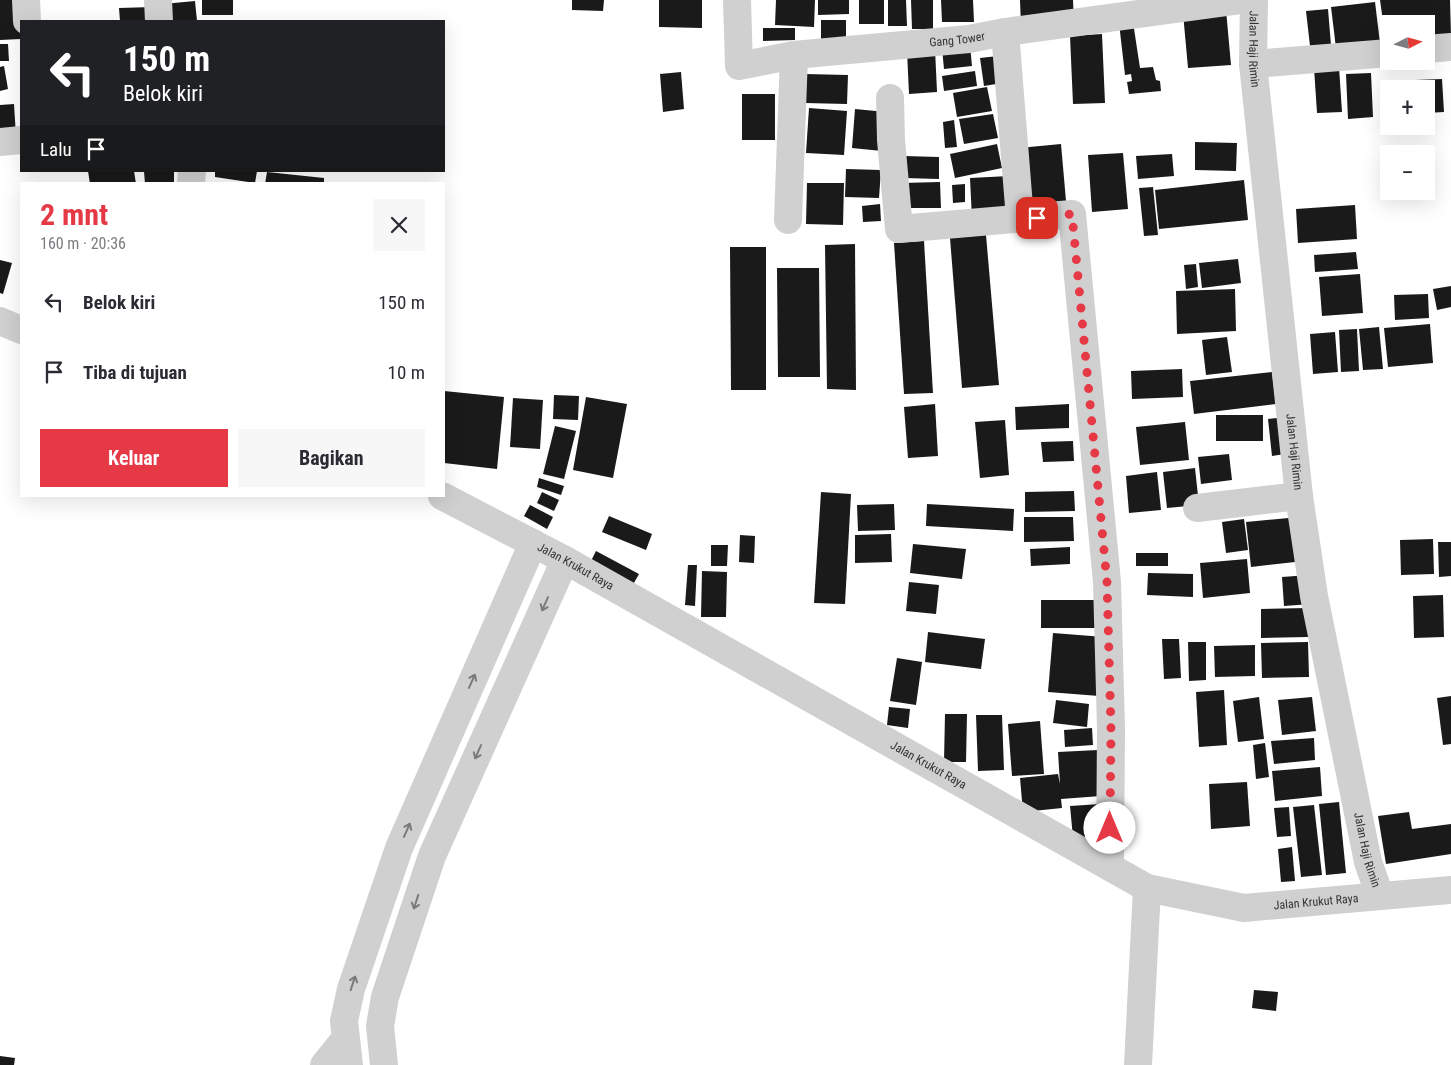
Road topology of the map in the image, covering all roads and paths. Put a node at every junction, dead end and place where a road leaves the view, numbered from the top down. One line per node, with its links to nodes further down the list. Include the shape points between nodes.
1 (26, 0): 6 (street)
2 (158, 0): 7 (street)
3 (736, 0): 12 (street, Gang Tower, via 739,66)
4 (1242, 0): 8 (street, Gang Tower)
5 (1254, 0): 13 (street, Jalan Haji Rimin)
6 (27, 20)
7 (159, 20)
8 (1005, 32): 12 (street, Gang Tower, via 969,39); 17 (street)
9 (1451, 47): 10 (street)
10 (1435, 48)
11 (1380, 54): 13 (street)
12 (794, 55): 18 (street)
13 (1253, 64): 21 (street, Jalan Haji Rimin)
14 (890, 98): 17 (street, via 899,229)
15 (20, 140): 16 (street)
16 (0, 142)
17 (1020, 219): 26 (street, via 1072,214 1107,582)
18 (788, 220)
19 (0, 322): 20 (street)
20 (20, 330)
21 (1299, 496): 23 (street); 29 (street, Jalan Haji Rimin, via 1314,596 1368,862)
22 (444, 497): 24 (street, Jalan Krukut Raya)
23 (1197, 508)
24 (533, 543): 25 (street, Jalan Krukut Raya); 31 (street, one-way to 24, via 351,989 400,848)
25 (565, 560): 26 (street, Jalan Krukut Raya); 30 (street, one-way to 30, via 432,856 385,997)
26 (1110, 867): 27 (street, Jalan Krukut Raya)
27 (1147, 888): 29 (street, Jalan Krukut Raya, via 1244,908); 34 (street)
28 (1451, 890): 29 (street, Jalan Krukut Raya)
29 (1380, 896)
30 (380, 1026): 31 (street); 33 (street)
31 (346, 1042): 32 (street)
32 (324, 1065)
33 (384, 1065)
34 (1138, 1065)

